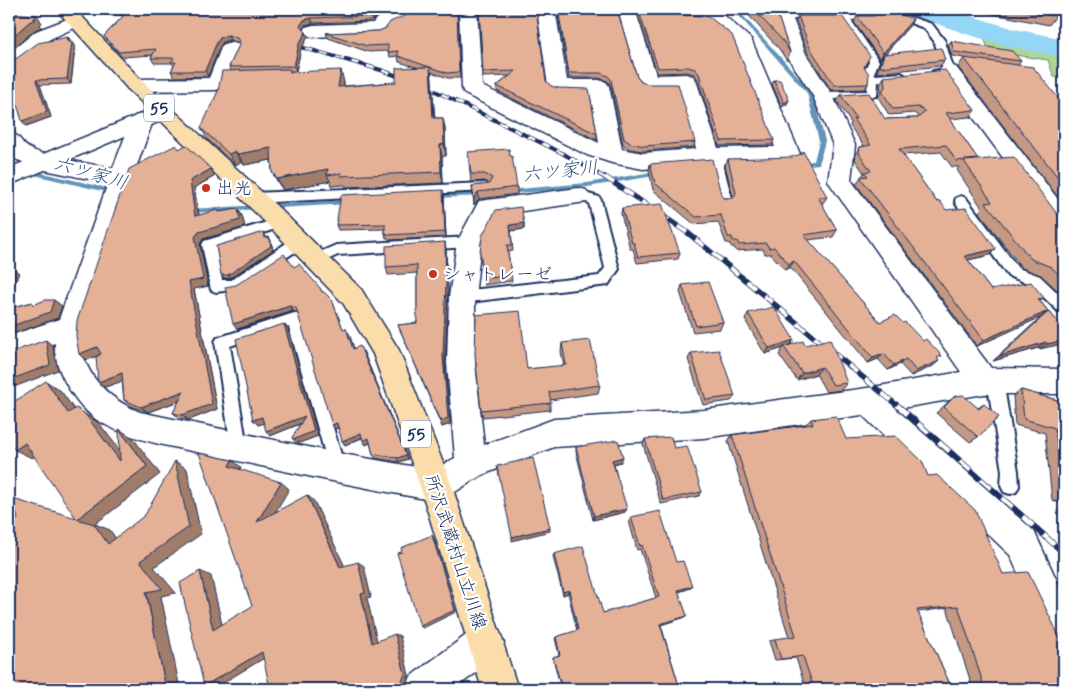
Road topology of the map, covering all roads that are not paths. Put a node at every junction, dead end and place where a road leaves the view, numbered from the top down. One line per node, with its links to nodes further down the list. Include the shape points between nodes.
1 (415, 9): 9 (street, via 382,23 380,28)
2 (468, 9): 21 (street, via 472,89 595,150)
3 (546, 9): 21 (street, via 558,86 599,86)
4 (626, 9): 22 (street, via 648,82 686,80)
5 (682, 9): 22 (street, via 685,14 711,13 742,39 789,154)
6 (878, 10): 8 (street, via 869,15); 12 (lane, via 934,30)
7 (70, 15): 11 (street); 14 (main road, 所沢武蔵村山立川線 / 55)
8 (843, 16): 13 (lane, via 874,61 868,72); 16 (street, via 789,13 784,18 796,54)
9 (313, 31)
10 (231, 48): 14 (street, via 223,78 216,84)
11 (9, 62)
12 (950, 64): 13 (lane, via 916,75); 27 (street)
13 (873, 79): 15 (lane, via 873,94)
14 (135, 85): 18 (main road, 所沢武蔵村山立川線 / 55)
15 (869, 94): 16 (lane); 17 (lane)
16 (823, 96): 38 (street, via 844,145 839,180)
17 (877, 107)
18 (163, 112): 19 (street); 31 (main road, 所沢武蔵村山立川線 / 55)
19 (142, 122): 23 (street); 26 (street)
20 (9, 139): 23 (street, via 20,153)
21 (612, 155): 22 (street, via 643,162)
22 (712, 156): 29 (lane)
23 (39, 164): 24 (street); 26 (street)
24 (9, 177)
25 (485, 187): 31 (lane)
26 (116, 193): 36 (street)
27 (1053, 195): 32 (street)
28 (578, 196): 33 (street, via 487,206); 34 (lane, via 595,200 612,269 603,281)
29 (726, 200)
30 (961, 202): 35 (lane, via 1013,272 1035,280)
31 (280, 223): 31 (lane, via 234,285 216,286 209,245); 33 (lane, via 336,250); 44 (main road, 所沢武蔵村山立川線 / 55, via 352,296 385,350)
32 (1064, 224)
33 (469, 242): 34 (street)
34 (462, 297): 42 (street, via 460,363)
35 (1064, 308)
36 (70, 326): 37 (street); 41 (street, via 68,348 74,373 112,414 138,425)
37 (9, 348)
38 (990, 381): 39 (street); 40 (street); 45 (lane, via 1010,471)
39 (1064, 382)
40 (868, 401): 42 (street, via 704,424 554,433); 46 (street, via 1022,543)
41 (239, 447): 43 (street); 43 (lane, via 222,342 294,319)
42 (471, 465): 44 (street)
43 (338, 468): 44 (street)
44 (436, 486): 47 (main road, 所沢武蔵村山立川線 / 55)
45 (1010, 486)
46 (1064, 634)
47 (486, 643): 48 (street); 49 (main road, 所沢武蔵村山立川線 / 55)
48 (424, 689)
49 (500, 689)

